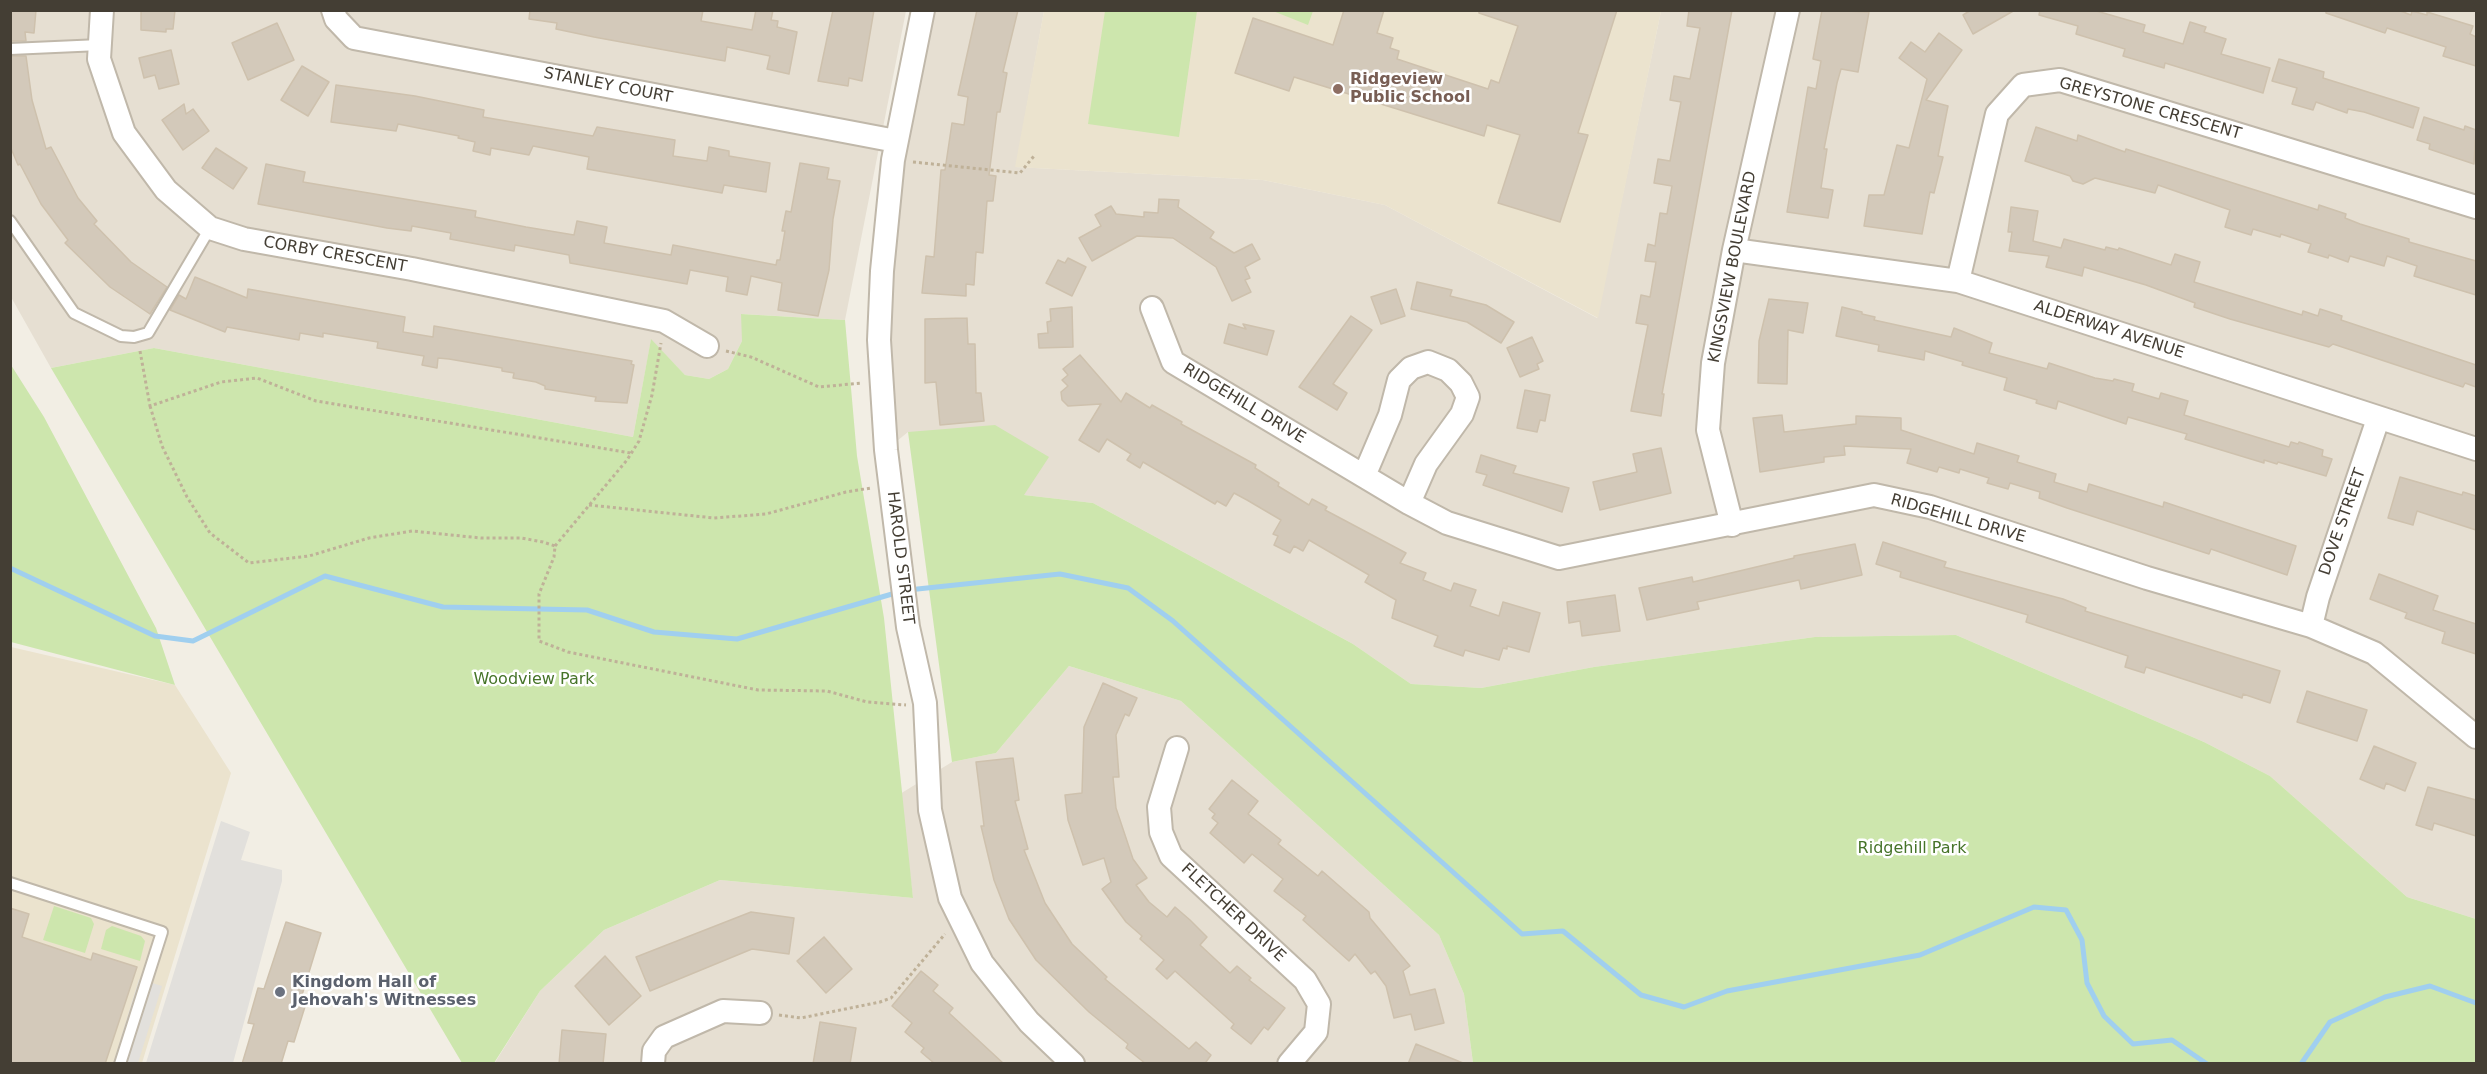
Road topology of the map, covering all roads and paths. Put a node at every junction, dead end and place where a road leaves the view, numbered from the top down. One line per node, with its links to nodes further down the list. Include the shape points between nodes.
1 (102, 10): 5 (street, CORBY CRESCENT)
2 (333, 10): 7 (street, STANLEY COURT, via 354,38)
3 (923, 10): 7 (street, HAROLD STREET)
4 (1788, 10): 12 (street, KINGSVIEW BOULEVARD)
5 (100, 45): 6 (lane); 11 (street, CORBY CRESCENT, via 99,59 124,133 166,190)
6 (10, 49)
7 (895, 150): 8 (path, via 1020,173); 18 (street, HAROLD STREET, via 882,271)
8 (1034, 156)
9 (2476, 207): 13 (street, GREYSTONE CRESCENT, via 2060,80 2023,85 1997,114)
10 (10, 221): 16 (lane, via 74,313 121,336)
11 (210, 228): 15 (street, CORBY CRESCENT, via 243,239 412,268); 16 (lane)
12 (1734, 250): 13 (street, ALDERWAY AVENUE); 27 (street, KINGSVIEW BOULEVARD, via 1713,363 1708,430)
13 (1959, 281): 20 (street, ALDERWAY AVENUE)
14 (1152, 308): 23 (street, RIDGEHILL DRIVE, via 1173,362)
15 (664, 321): 17 (street, CORBY CRESCENT); 22 (path, via 652,395 639,441)
16 (148, 333): 19 (path, via 139,352)
17 (707, 346): 18 (path, via 751,357 819,387)
18 (881, 380): 24 (street, HAROLD STREET)
19 (150, 406): 22 (path, via 221,382 257,378 316,402); 28 (path, via 162,446 187,497 210,533 249,563 309,556 369,538 412,531 520,538)
20 (2379, 419): 21 (street, ALDERWAY AVENUE); 29 (street, DOVE STREET)
21 (2476, 449)
22 (631, 453): 26 (path)
23 (1364, 476): 25 (street, RIDGEHILL DRIVE); 25 (street, via 1390,415 1399,380 1410,368 1428,362 1448,370 1461,382 1468,397 1462,414 1426,464)
24 (891, 484): 26 (path, via 766,514 714,518); 30 (street, HAROLD STREET, via 908,627)
25 (1409, 503): 27 (street, RIDGEHILL DRIVE, via 1447,523 1558,558)
26 (589, 505): 28 (path)
27 (1732, 525): 29 (street, RIDGEHILL DRIVE, via 1874,495 1930,507 2147,578)
28 (555, 546): 30 (path, via 539,594 539,641 568,652 758,690 827,691 893,706)
29 (2311, 626): 31 (street, RIDGEHILL DRIVE, via 2374,653)
30 (925, 703): 34 (street, HAROLD STREET, via 930,810 950,898)
31 (2476, 737)
32 (1177, 748): 39 (street, FLETCHER DRIVE, via 1159,807 1161,832 1171,856 1305,980 1319,1004 1316,1032)
33 (10, 883): 36 (lane, via 162,932)
34 (960, 921): 35 (path, via 938,941 891,998 801,1018); 38 (street, HAROLD STREET, via 982,963 1029,1022)
35 (760, 1013): 37 (street, via 723,1011 664,1036 654,1051)
36 (120, 1064)
37 (653, 1064)
38 (1073, 1064)
39 (1289, 1064)

